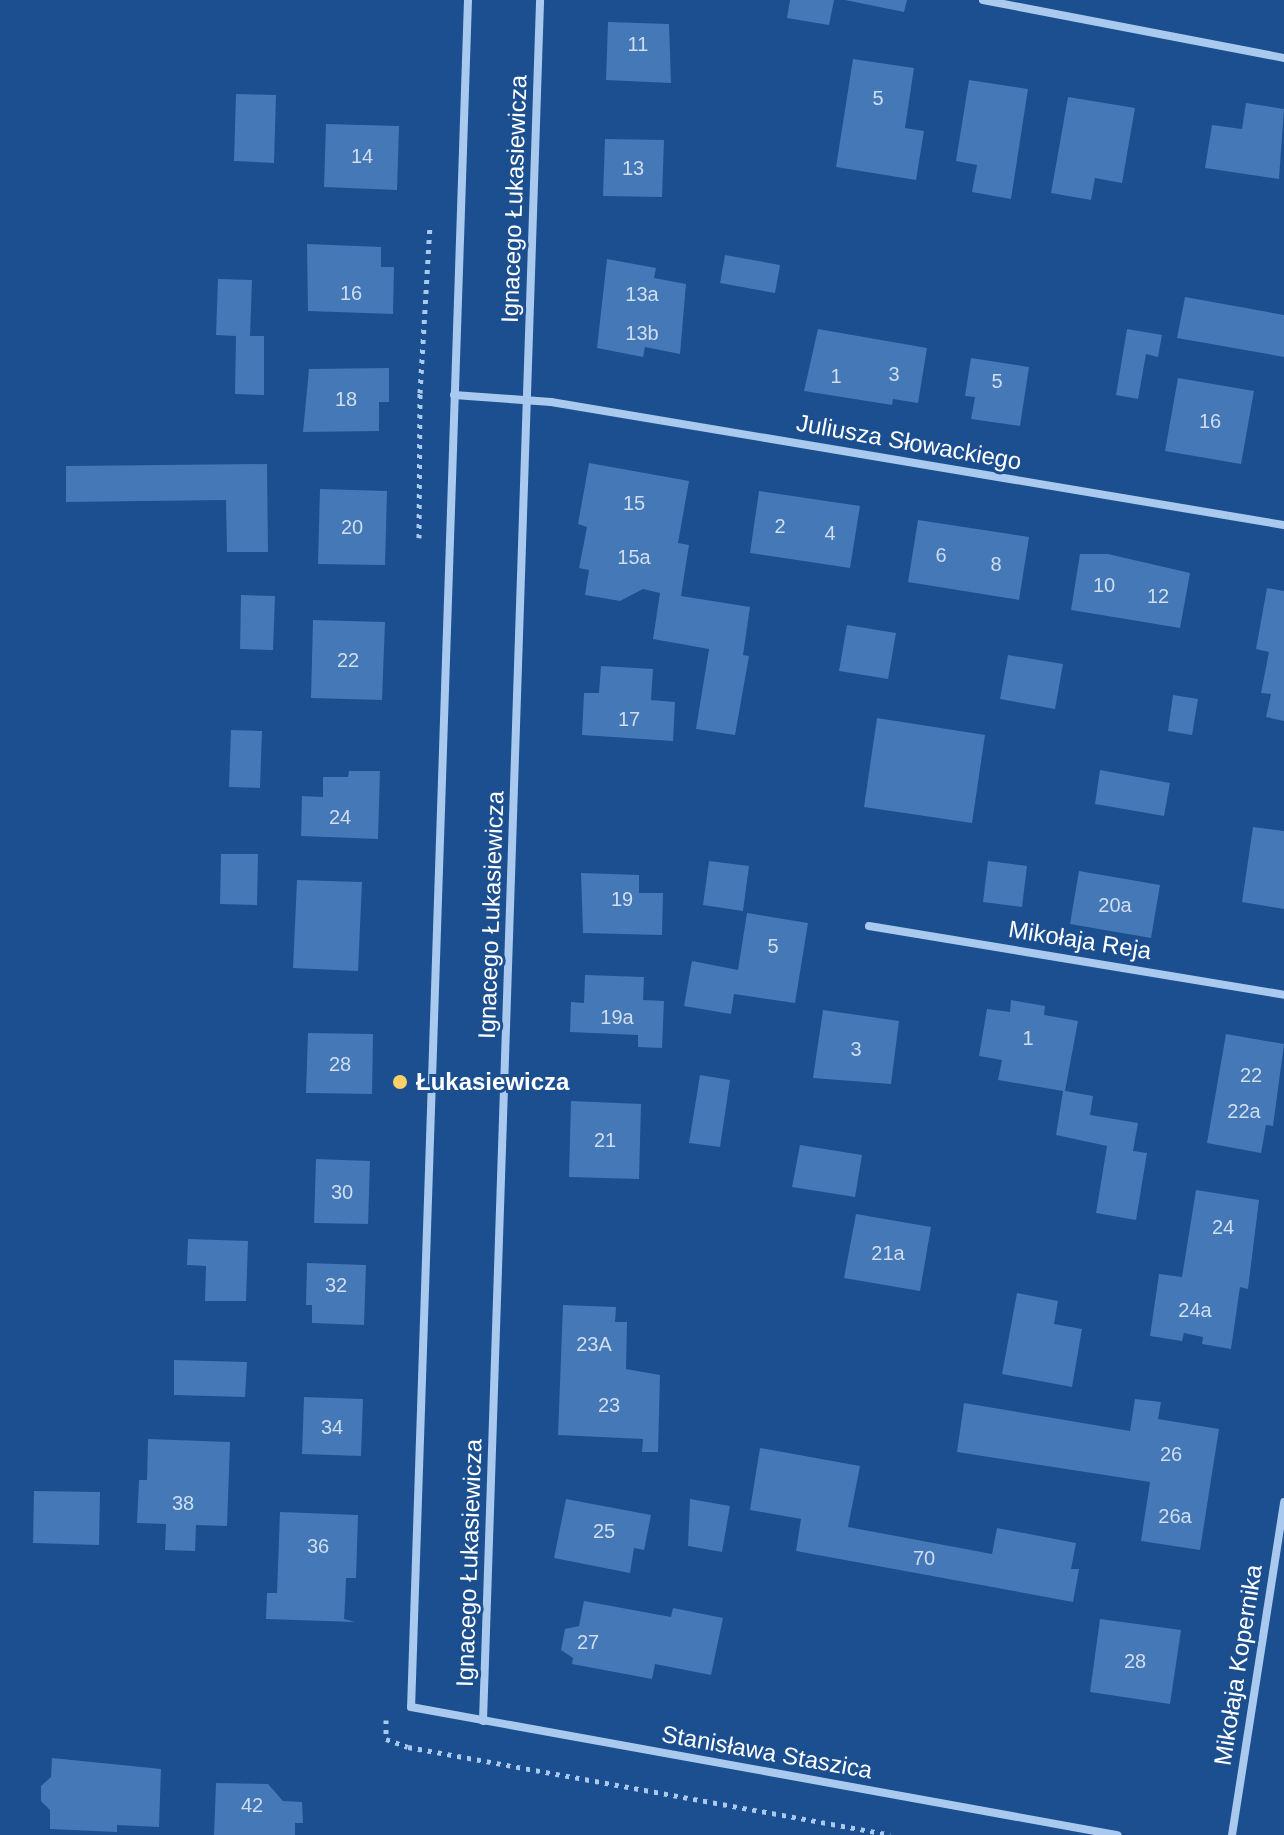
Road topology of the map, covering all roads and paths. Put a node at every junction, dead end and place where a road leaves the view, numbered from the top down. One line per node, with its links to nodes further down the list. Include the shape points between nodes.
1 (468, 0): 5 (street)
2 (540, 0): 6 (street, Ignacego Łukasiewicza)
3 (983, 0): 4 (street)
4 (1284, 58)
5 (454, 395): 6 (street); 11 (street, Stanisława Staszica, via 411,1707)
6 (528, 399): 7 (street, Juliusza Słowackiego); 11 (street, Ignacego Łukasiewicza)
7 (1284, 525)
8 (869, 926): 9 (street, Mikołaja Reja)
9 (1284, 995)
10 (1284, 1502): 13 (street, Mikołaja Kopernika)
11 (483, 1721): 12 (street, Stanisława Staszica)
12 (1117, 1835)
13 (1232, 1835)

